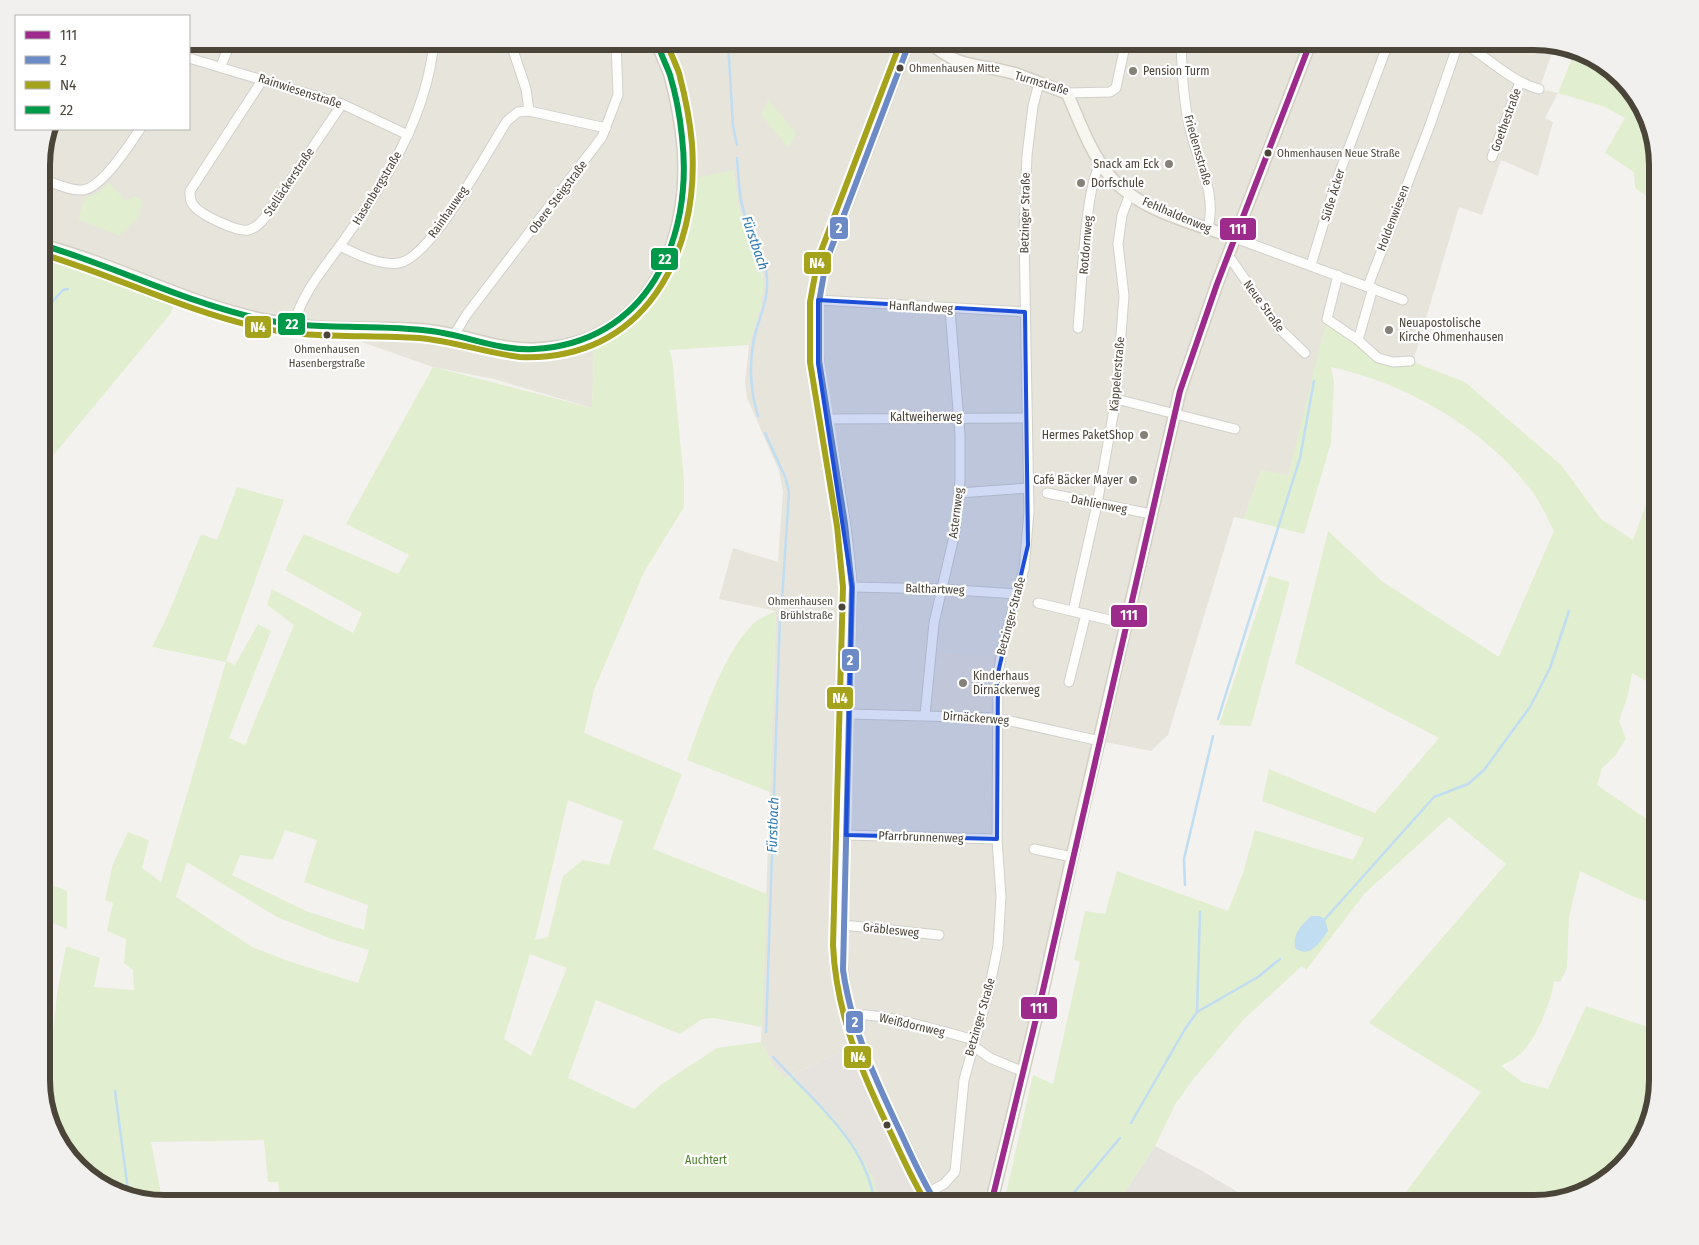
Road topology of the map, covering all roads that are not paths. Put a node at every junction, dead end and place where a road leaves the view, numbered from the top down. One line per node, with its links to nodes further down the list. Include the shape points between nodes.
1 (227, 50): 15 (street)
2 (432, 50): 25 (street, Hasenbergstraße, via 427,83)
3 (513, 50): 22 (street, via 526,89)
4 (616, 50): 23 (street, Obere Steigstraße, via 618,95)
5 (660, 50): 44 (street, via 670,75 681,128 684,181 675,240 652,288 622,319 576,342 521,349)
6 (906, 50): 38 (street, via 834,236)
7 (939, 50): 18 (street, Turmstraße, via 961,63 1008,72)
8 (1124, 50): 20 (street, Turmstraße, via 1116,88 1110,92)
9 (1182, 50): 30 (street, Friedensstraße, via 1189,127 1211,198)
10 (1308, 50): 31 (street)
11 (1387, 50): 35 (street, Süße Äcker, via 1329,203)
12 (1457, 50): 37 (street, Holdenwiesen)
13 (1475, 50): 17 (street, Goethestraße)
14 (190, 58): 15 (street, Rainwiesenstraße)
15 (221, 66): 16 (street, Rainwiesenstraße)
16 (263, 79): 21 (street, Rainwiesenstraße); 21 (street, Stelläckerstraße, via 190,191 190,199 201,212 236,229 249,230 267,215)
17 (1520, 82): 19 (street, Goethestraße); 26 (street, Goethestraße)
18 (1039, 83): 20 (street, Turmstraße); 41 (street, Betzinger Straße, via 1033,106 1025,177)
19 (1539, 89)
20 (1067, 93): 27 (street, Fehlhaldenweg)
21 (342, 104): 25 (street, Rainwiesenstraße)
22 (529, 111): 23 (street); 32 (street, Rainhauweg, via 518,112 507,121 442,222 408,260 382,262)
23 (606, 128): 44 (street, Obere Steigstraße, via 596,146)
24 (139, 130): 28 (street, via 111,168 89,188 74,190)
25 (408, 135): 32 (street, Hasenbergstraße, via 383,183)
26 (1492, 157)
27 (1101, 164): 29 (street, Fehlhaldenweg); 43 (street, Rotdornweg, via 1094,178 1088,214)
28 (50, 182)
29 (1130, 194): 30 (street, Fehlhaldenweg, via 1159,210); 48 (street, Käppelerstraße, via 1122,215 1118,244 1124,296)
30 (1208, 228): 31 (street, Fehlhaldenweg)
31 (1235, 238): 34 (street); 35 (street, Fehlhaldenweg)
32 (340, 246): 42 (street, Hasenbergstraße, via 310,287)
33 (50, 248): 42 (street, via 201,303)
34 (1228, 255): 46 (street, Neue Straße, via 1279,328); 49 (street, via 1190,359)
35 (1310, 265): 36 (street, Fehlhaldenweg)
36 (1338, 275): 37 (street, Fehlhaldenweg); 45 (street, via 1328,319)
37 (1370, 287): 39 (street, Fehlhaldenweg); 45 (street)
38 (818, 300): 40 (street, Hanflandweg); 52 (street, via 816,347)
39 (1403, 300)
40 (950, 309): 41 (street, Hanflandweg); 50 (street, Asternweg)
41 (1025, 312): 51 (street, Betzinger Straße)
42 (294, 324): 44 (street)
43 (1078, 328)
44 (454, 334)
45 (1358, 340): 47 (street, via 1378,358 1393,362)
46 (1305, 352)
47 (1410, 361)
48 (1116, 399): 49 (street); 57 (street, Käppelerstraße)
49 (1175, 412): 53 (street); 58 (street)
50 (958, 418): 51 (street, Kaltweiherweg); 52 (street, Kaltweiherweg); 55 (street, Asternweg)
51 (1026, 418): 54 (street, Betzinger Straße)
52 (827, 419): 59 (street, via 849,548)
53 (1235, 429)
54 (1028, 488): 55 (street); 61 (street, Betzinger Straße, via 1028,545)
55 (959, 493): 60 (street, Asternweg, via 952,544)
56 (1047, 493): 57 (street, Dahlienweg)
57 (1097, 504): 58 (street, Dahlienweg); 63 (street, Käppelerstraße)
58 (1151, 514): 65 (street)
59 (852, 587): 60 (street, Balthartweg); 67 (street)
60 (941, 589): 61 (street, Balthartweg); 68 (street, Asternweg, via 930,655)
61 (1017, 594): 69 (street, Betzinger Straße, via 998,673)
62 (1038, 604): 63 (street)
63 (1073, 611): 64 (street)
64 (1086, 614): 65 (street); 66 (street)
65 (1126, 624): 70 (street)
66 (1069, 682)
67 (849, 714): 68 (street, Dirnäckerweg); 71 (street)
68 (925, 715): 69 (street, Dirnäckerweg)
69 (997, 718): 70 (street, Dirnäckerweg); 72 (street, Betzinger Straße)
70 (1100, 741): 74 (street)
71 (846, 834): 72 (street, Pfarrbrunnenweg); 75 (street)
72 (997, 839): 78 (street, Betzinger Straße, via 1001,897 998,946)
73 (1034, 849): 74 (street)
74 (1072, 857): 79 (street)
75 (843, 925): 76 (street, Gräblesweg); 77 (street, via 843,973)
76 (939, 934)
77 (850, 1015): 78 (street, Weißdornweg, via 877,1016); 80 (street, via 868,1062)
78 (973, 1042): 79 (street, Weißdornweg, via 990,1058); 80 (street, Betzinger Straße, via 961,1093 955,1172 944,1184)
79 (1024, 1072): 82 (street)
80 (929, 1192): 81 (street)
81 (931, 1195)
82 (993, 1195)

